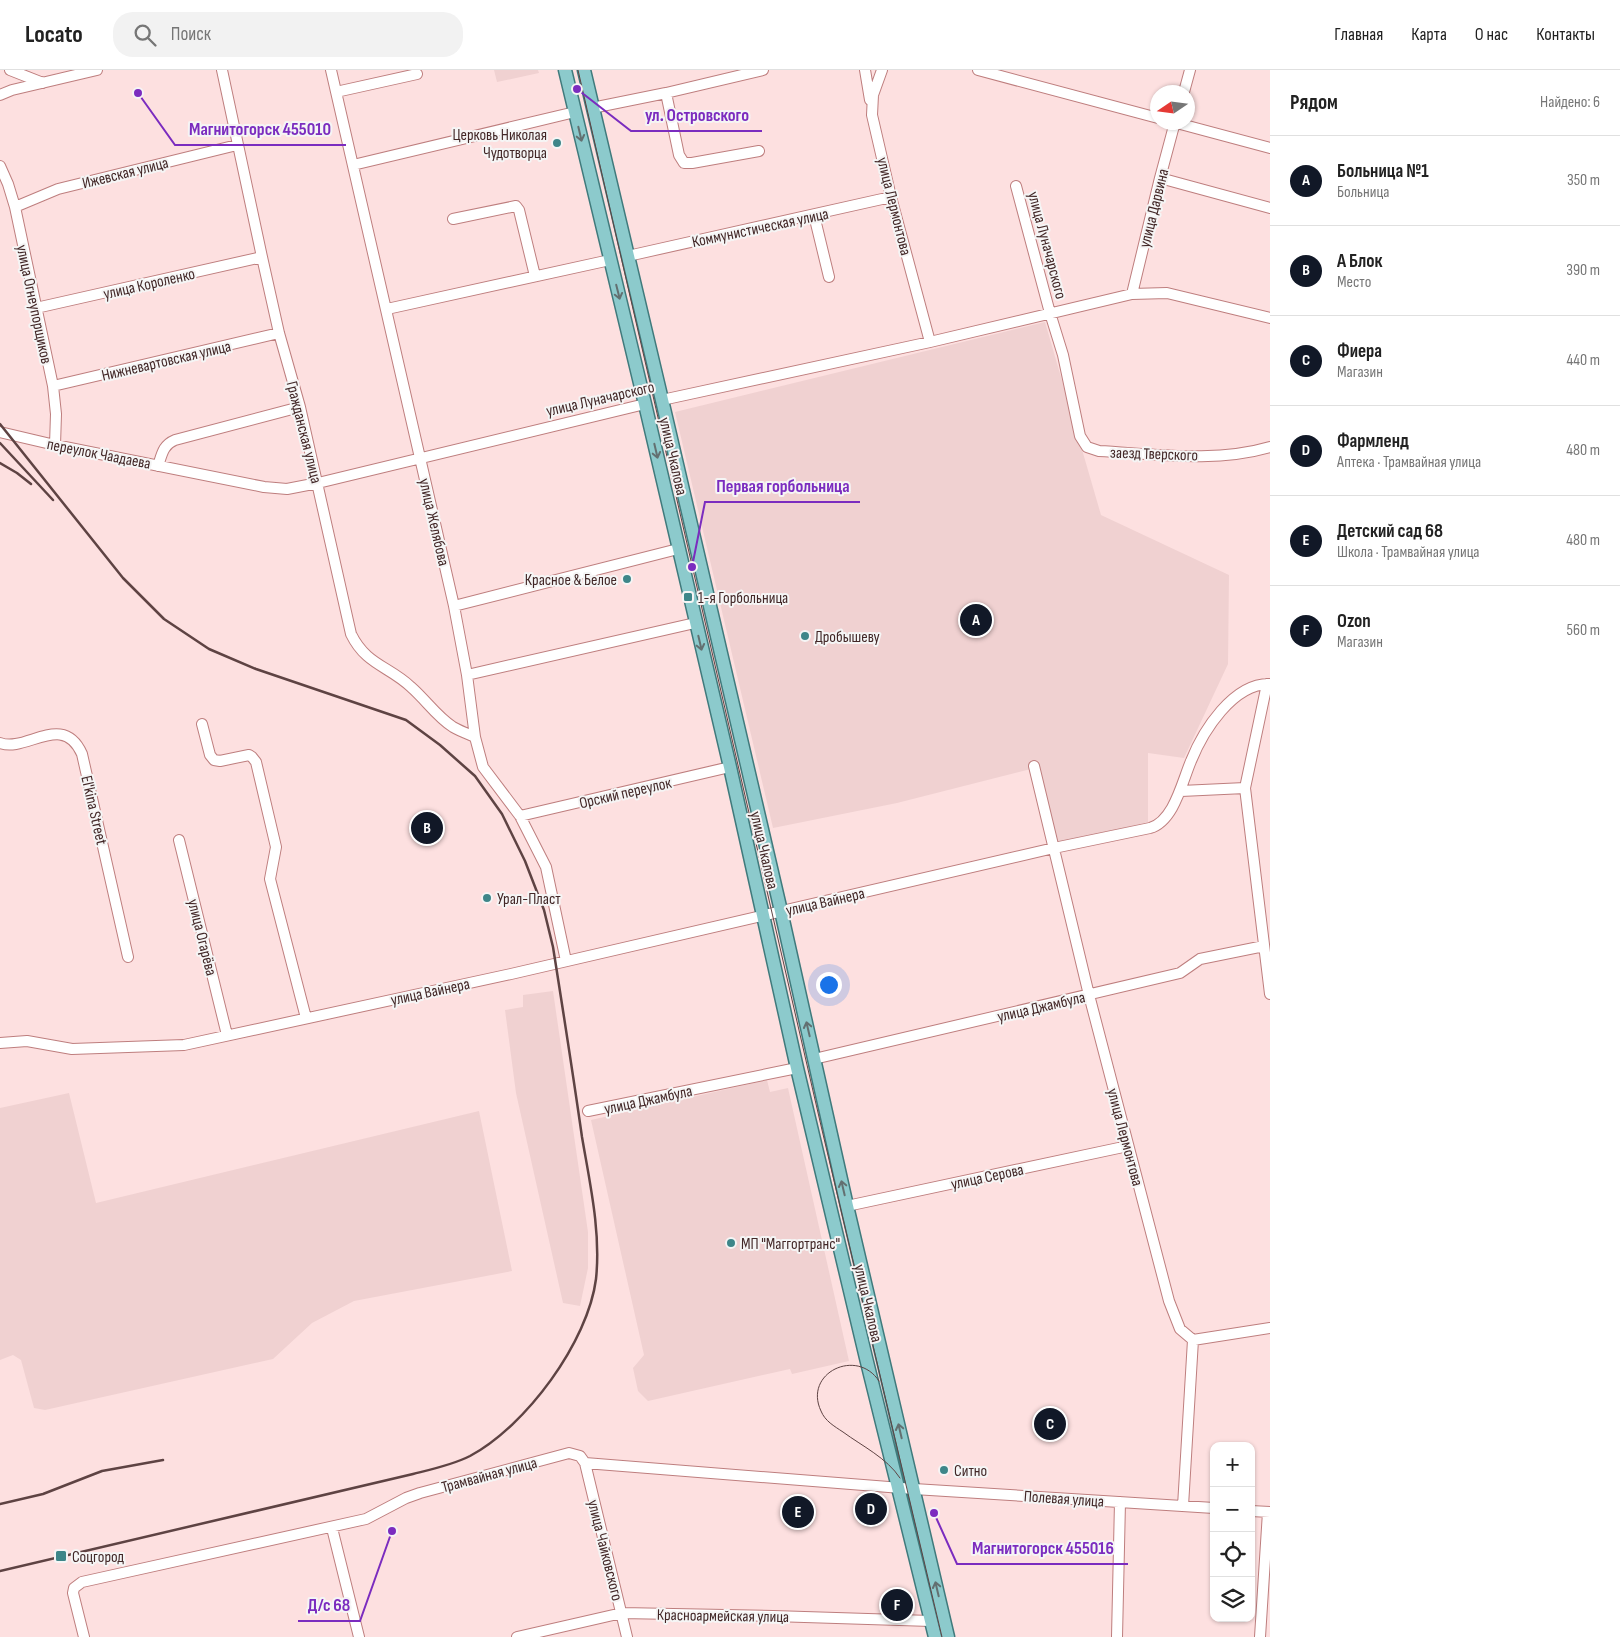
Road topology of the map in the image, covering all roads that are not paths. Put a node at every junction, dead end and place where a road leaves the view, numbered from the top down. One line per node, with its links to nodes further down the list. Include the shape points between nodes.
1 (10, 70): 13 (street)
2 (96, 70): 13 (street)
3 (222, 70): 24 (street, Гражданская улица)
4 (331, 70): 15 (street, улица Желябова)
5 (565, 70): 20 (main road, улица Чкалова)
6 (584, 70): 19 (main road, улица Чкалова)
7 (763, 70): 16 (street)
8 (865, 70): 18 (street)
9 (882, 70): 18 (street, улица Лермонтова)
10 (978, 70): 21 (street)
11 (1190, 70): 14 (street)
12 (417, 74): 15 (street)
13 (43, 83): 17 (street)
14 (1186, 85)
15 (336, 92): 27 (street, улица Желябова)
16 (666, 93): 19 (street); 26 (street, via 679,155 684,162 692,164)
17 (0, 95)
18 (872, 106): 31 (street, улица Лермонтова)
19 (592, 108): 36 (main road, улица Чкалова)
20 (575, 112): 27 (street); 38 (main road, улица Чкалова, one-way to 38)
21 (1150, 116)
22 (1195, 128): 25 (street)
23 (1173, 130): 29 (street, улица Дарвина)
24 (237, 145): 32 (street, Ижевская улица, via 58,189); 37 (street, Гражданская улица)
25 (1270, 148)
26 (759, 151)
27 (354, 165): 43 (street, улица Желябова)
28 (0, 166): 32 (street, улица Огнеупорщиков)
29 (1160, 178): 33 (street); 41 (street, улица Дарвина)
30 (1016, 186): 44 (street, улица Луначарского)
31 (891, 197): 34 (street, Коммунистическая улица); 47 (street, улица Лермонтова)
32 (14, 206): 42 (street, улица Огнеупорщиков)
33 (1270, 208)
34 (814, 215): 36 (street, Коммунистическая улица); 40 (street)
35 (453, 219): 39 (street, via 516,206)
36 (628, 256): 49 (main road, улица Чкалова)
37 (262, 257): 42 (street, улица Короленко); 46 (street, Гражданская улица)
38 (610, 260): 39 (street); 50 (main road, улица Чкалова, one-way to 50)
39 (535, 276): 43 (street)
40 (829, 277)
41 (1132, 294): 44 (street, улица Луначарского); 45 (street, улица Луначарского, via 1167,293)
42 (36, 308): 48 (street, улица Огнеупорщиков)
43 (387, 309): 55 (street, улица Желябова)
44 (1050, 313): 47 (street, улица Луначарского); 54 (street, заезд Тверского, via 1063,355 1080,436 1087,447 1099,451 1188,455 1227,454)
45 (1270, 318)
46 (280, 333): 48 (street, Нижневартовская улица); 51 (street, Гражданская улица)
47 (930, 342): 49 (street, улица Луначарского)
48 (53, 386): 53 (street, улица Огнеупорщиков)
49 (662, 400): 50 (main road, улица Луначарского); 73 (main road, улица Чкалова)
50 (645, 404): 55 (street, улица Луначарского); 58 (main road, улица Чкалова, one-way to 58)
51 (300, 407): 56 (street, переулок Чаадаева, via 168,443); 57 (street, Гражданская улица)
52 (0, 432): 53 (street, переулок Чаадаева)
53 (55, 445): 56 (street, переулок Чаадаева)
54 (1270, 447)
55 (421, 458): 57 (street, улица Луначарского); 59 (street, улица Желябова)
56 (158, 466): 57 (street, улица Луначарского, via 264,487 287,489)
57 (318, 483): 64 (street, Гражданская улица, via 356,646 411,686 453,727)
58 (678, 549): 59 (street); 60 (main road, улица Чкалова)
59 (454, 606): 61 (street, улица Желябова)
60 (696, 623): 61 (street); 67 (main road, улица Чкалова, one-way to 67)
61 (467, 675): 64 (street, улица Желябова)
62 (1268, 684): 68 (street); 69 (street, улица Вайнера, via 1234,698 1219,712 1201,738)
63 (202, 724): 80 (street, via 214,760 249,755 256,762 276,847 270,879)
64 (475, 737): 70 (street, улица Желябова, via 483,767)
65 (0, 743): 76 (street, El'kina Street, via 10,745 62,735 78,745)
66 (1034, 766): 72 (street, улица Лермонтова)
67 (730, 767): 70 (street, Орский переулок); 74 (main road, улица Чкалова)
68 (1245, 788): 69 (street); 75 (street)
69 (1181, 790): 72 (street, улица Вайнера, via 1157,826)
70 (520, 816): 77 (street, улица Желябова, via 546,868)
71 (179, 840): 81 (street, улица Огарёва)
72 (1054, 848): 73 (street, улица Вайнера); 79 (street, улица Лермонтова)
73 (781, 911): 74 (street, улица Вайнера); 83 (main road, улица Чкалова, one-way to 73)
74 (763, 914): 77 (street, улица Вайнера); 84 (main road, улица Чкалова)
75 (1264, 946): 78 (street); 79 (street, улица Джамбула, via 1200,959 1180,973)
76 (128, 957)
77 (566, 960): 80 (street, улица Вайнера)
78 (1270, 994)
79 (1089, 995): 83 (street, улица Джамбула); 86 (street, улица Лермонтова)
80 (306, 1018): 81 (street, улица Вайнера)
81 (227, 1035): 82 (street, улица Вайнера, via 160,1047 72,1049 27,1041)
82 (0, 1043)
83 (814, 1059): 87 (main road, улица Чкалова, one-way to 83)
84 (796, 1068): 85 (street, улица Джамбула); 91 (main road, улица Чкалова)
85 (588, 1111)
86 (1128, 1146): 87 (street, улица Серова); 89 (street, улица Лермонтова, via 1172,1309 1180,1328)
87 (847, 1206): 92 (main road, улица Чкалова, one-way to 87)
88 (1270, 1328): 89 (street)
89 (1193, 1340): 94 (street)
90 (585, 1463): 91 (street, Трамвайная улица); 98 (street, Трамвайная улица, via 577,1454 564,1454 420,1493 371,1517); 99 (street, улица Чайковского)
91 (897, 1487): 92 (street, Трамвайная улица); 100 (main road, улица Чкалова)
92 (914, 1489): 93 (street, Полевая улица); 106 (main road, улица Чкалова, one-way to 92)
93 (1120, 1502): 94 (street, Полевая улица); 107 (street)
94 (1183, 1506): 95 (street, Полевая улица)
95 (1210, 1508)
96 (1255, 1511): 97 (street)
97 (1269, 1512): 108 (street)
98 (332, 1528): 101 (street, Трамвайная улица, via 82,1582 73,1593); 102 (street)
99 (622, 1614): 100 (street, Красноармейская улица); 103 (street, Красноармейская улица); 104 (street, улица Чайковского)
100 (931, 1621): 105 (main road, улица Чкалова)
101 (84, 1637)
102 (359, 1637)
103 (517, 1637)
104 (627, 1637)
105 (935, 1637)
106 (948, 1637)
107 (1117, 1637)
108 (1260, 1637)

